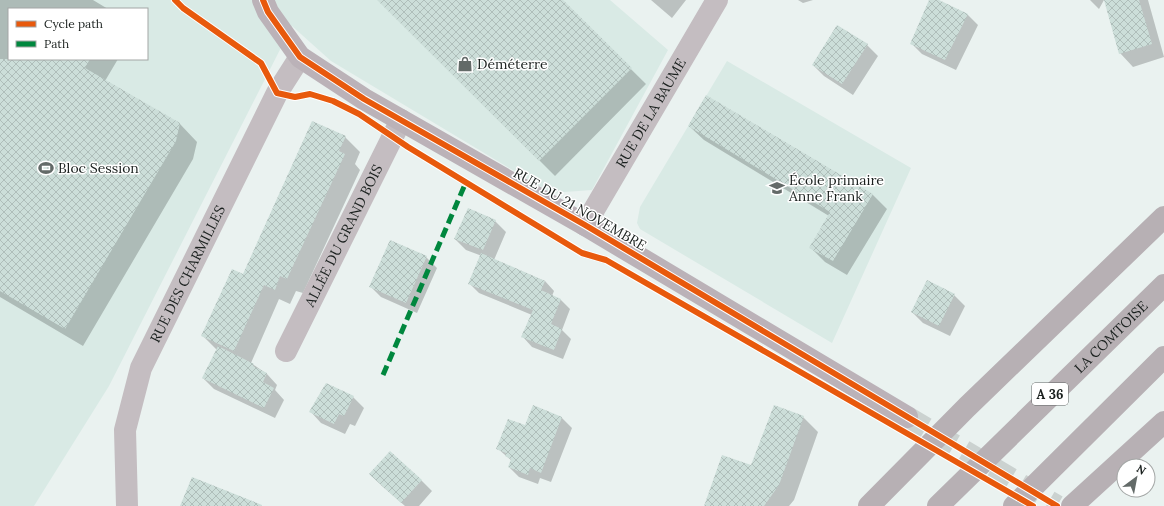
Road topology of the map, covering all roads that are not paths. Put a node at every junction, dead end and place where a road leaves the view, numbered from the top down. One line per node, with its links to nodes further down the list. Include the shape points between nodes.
1 (263, 0): 3 (street, RUE DU 21 NOVEMBRE, via 268,12)
2 (717, 0): 7 (street, RUE DE LA BAUME)
3 (300, 57): 4 (street, RUE DU 21 NOVEMBRE, via 364,100); 14 (street, RUE DES CHARMILLES, via 277,93 141,368 125,430)
4 (401, 120): 7 (street, RUE DU 21 NOVEMBRE); 10 (street, ALLÉE DU GRAND BOIS)
5 (1164, 210): 8 (highway)
6 (1164, 217): 8 (highway)
7 (585, 225): 12 (street, RUE DU 21 NOVEMBRE)
8 (1137, 241): 15 (highway, via 967,406)
9 (1164, 285): 16 (highway, LA COMTOISE / A 36)
10 (286, 351)
11 (1164, 358): 17 (highway)
12 (907, 416)
13 (1164, 422): 18 (highway)
14 (127, 506)
15 (869, 506)
16 (938, 506)
17 (1014, 506)
18 (1072, 506)

